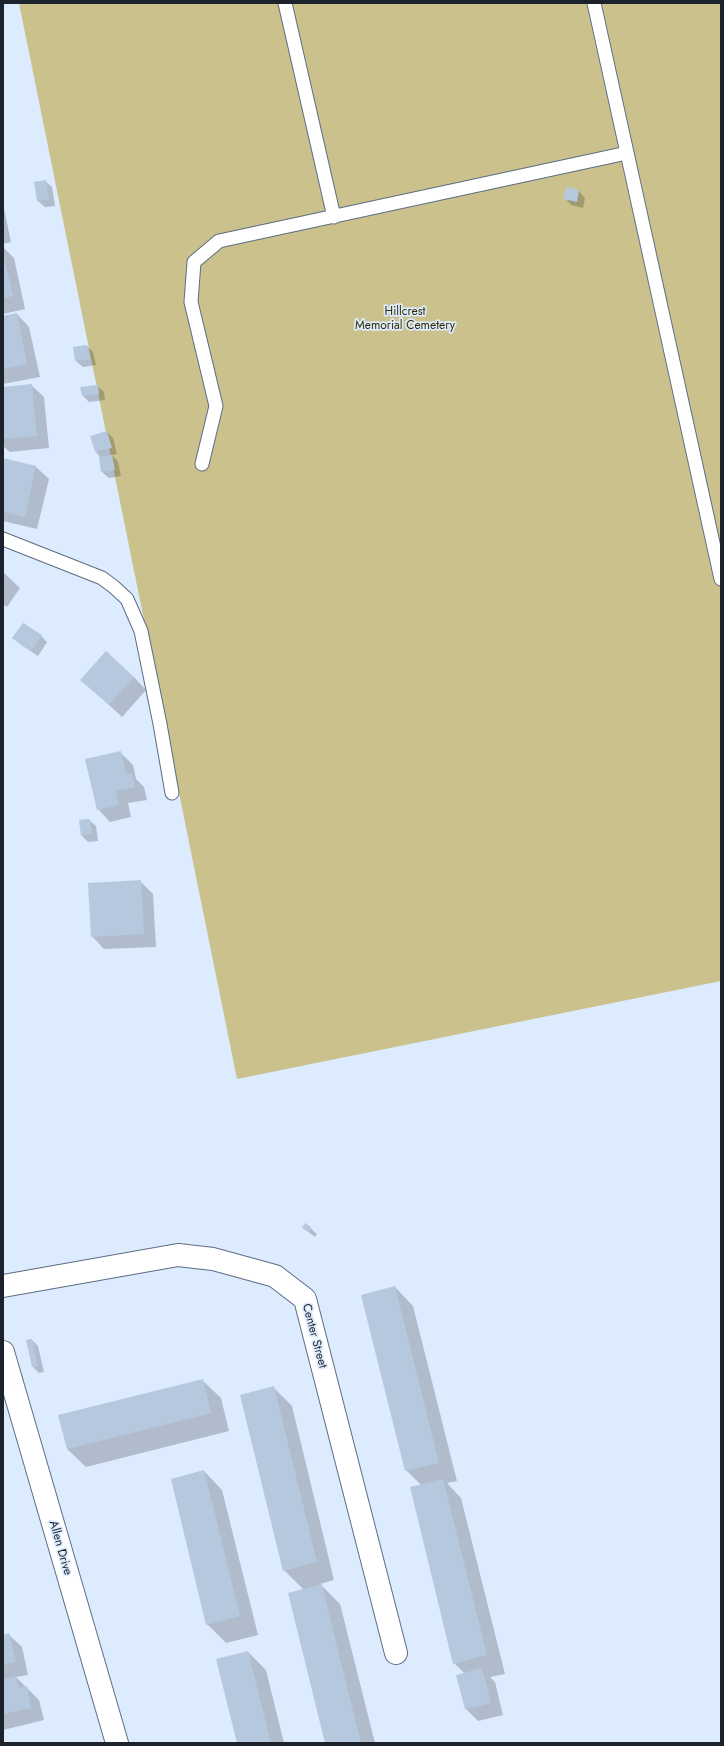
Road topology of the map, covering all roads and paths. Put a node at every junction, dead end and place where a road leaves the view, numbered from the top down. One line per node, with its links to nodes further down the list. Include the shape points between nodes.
1 (286, 3): 4 (lane)
2 (594, 3): 3 (lane)
3 (627, 153): 4 (lane); 7 (lane)
4 (334, 217): 5 (lane, via 219,241 194,262 192,302 216,406)
5 (202, 464)
6 (3, 538): 8 (lane, via 102,578 127,599 141,631)
7 (721, 579)
8 (172, 794)
9 (3, 1286): 11 (street, Center Street, via 178,1255 213,1260 275,1276 305,1299)
10 (3, 1352): 12 (street, Allen Drive)
11 (396, 1653)
12 (117, 1743)

